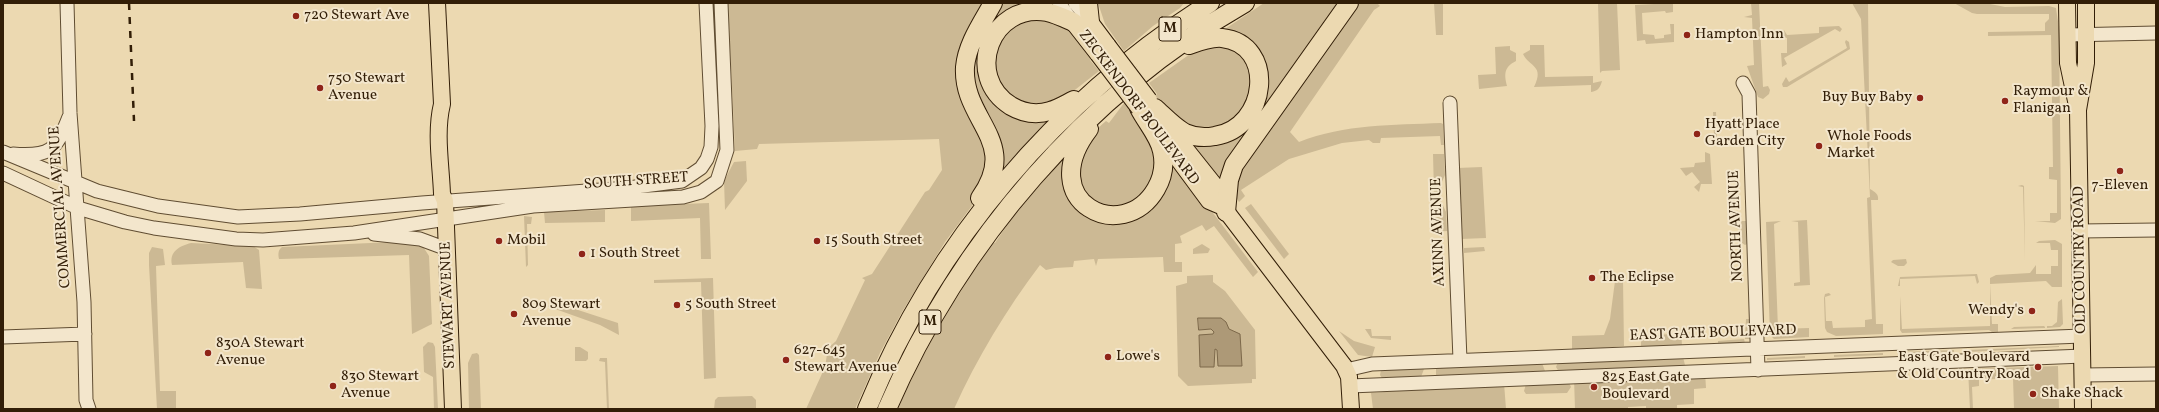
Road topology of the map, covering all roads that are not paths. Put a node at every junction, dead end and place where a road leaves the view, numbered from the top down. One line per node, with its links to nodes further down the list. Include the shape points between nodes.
1 (67, 3): 27 (street, COMMERCIAL AVENUE)
2 (438, 3): 35 (main road, STEWART AVENUE, via 442,104 439,114 442,194)
3 (706, 3): 28 (street, SOUTH STREET)
4 (721, 3): 30 (street, SOUTH STREET)
5 (992, 3): 42 (highway, via 970,46 965,74 970,97 993,144 994,169 989,184)
6 (1059, 3): 15 (street, ZECKENDORF BOULEVARD)
7 (1075, 3): 15 (street, ZECKENDORF BOULEVARD)
8 (1088, 3): 15 (highway)
9 (1187, 3): 19 (highway)
10 (1210, 3): 19 (highway, M)
11 (1245, 3): 20 (highway, M)
12 (1349, 3): 37 (highway, via 1234,165)
13 (2067, 3): 18 (main road, OLD COUNTRY ROAD)
14 (2086, 3): 16 (main road, OLD COUNTRY ROAD)
15 (1081, 22): 22 (highway, via 1036,11 1021,13 1011,18 1001,26 990,42 986,58 988,75 995,91 1002,99 1013,107 1029,112 1055,110); 25 (main road, ZECKENDORF BOULEVARD, bridge)
16 (2086, 34): 17 (street); 18 (street); 26 (main road, OLD COUNTRY ROAD, via 2086,63)
17 (2156, 34)
18 (2068, 35): 26 (main road, OLD COUNTRY ROAD, via 2068,63)
19 (1140, 51): 22 (highway, M)
20 (1172, 51): 23 (highway, M); 25 (highway, via 1213,38 1223,38 1238,44 1247,51 1256,64 1260,81 1258,100 1242,124 1224,134 1212,137 1191,135 1181,131)
21 (1743, 83): 47 (street, NORTH AVENUE, via 1749,94)
22 (1093, 90): 42 (highway, M, via 1052,129 1011,174)
23 (1117, 94): 25 (highway, via 1082,138 1071,162 1071,178 1076,193 1082,202 1096,211 1112,215 1132,211 1149,199 1160,183 1164,167 1162,149); 62 (highway, M, via 1042,167 983,240 930,322)
24 (1450, 103): 50 (street, AXINN AVENUE)
25 (1148, 105): 37 (main road, ZECKENDORF BOULEVARD, via 1209,202)
26 (2078, 110): 40 (main road, OLD COUNTRY ROAD)
27 (70, 113): 29 (street, via 59,142 48,151 37,154); 33 (street, COMMERCIAL AVENUE)
28 (711, 147): 30 (street, via 715,160 721,162); 32 (street, SOUTH STREET, via 704,164)
29 (5, 153): 33 (street, SOUTH STREET)
30 (726, 159): 34 (street, SOUTH STREET, via 717,181)
31 (3, 173): 36 (street)
32 (692, 176): 34 (street, via 690,186); 35 (street, SOUTH STREET, via 682,181 650,186)
33 (76, 182): 35 (street, SOUTH STREET, via 145,204 238,217 292,215); 36 (street, COMMERCIAL AVENUE)
34 (701, 192): 38 (street, SOUTH STREET, via 683,197 533,206)
35 (445, 201): 38 (main road, STEWART AVENUE)
36 (78, 208): 41 (street, via 154,228 236,239 263,240); 44 (street, COMMERCIAL AVENUE)
37 (1224, 210): 52 (main road, ZECKENDORF BOULEVARD)
38 (446, 218): 41 (street, SOUTH STREET); 43 (main road, STEWART AVENUE)
39 (2156, 230): 40 (street)
40 (2080, 231): 45 (main road, OLD COUNTRY ROAD)
41 (354, 233): 43 (street, via 420,239)
42 (958, 243): 61 (highway, M, via 909,322)
43 (447, 249): 60 (main road, STEWART AVENUE)
44 (85, 334): 46 (street); 59 (street, COMMERCIAL AVENUE, via 86,400)
45 (2082, 336): 47 (street, EAST GATE BOULEVARD); 48 (main road, OLD COUNTRY ROAD)
46 (3, 337)
47 (1758, 349): 49 (street, EAST GATE BOULEVARD); 53 (street, NORTH AVENUE)
48 (2083, 356): 53 (street); 55 (main road, OLD COUNTRY ROAD)
49 (1550, 357): 50 (street, EAST GATE BOULEVARD); 56 (street)
50 (1460, 360): 51 (street, EAST GATE BOULEVARD)
51 (1428, 362): 52 (street, EAST GATE BOULEVARD, via 1367,364); 57 (street)
52 (1346, 370): 58 (main road, ZECKENDORF BOULEVARD)
53 (1758, 370): 56 (street)
54 (2156, 374): 55 (street)
55 (2083, 375): 64 (main road, OLD COUNTRY ROAD)
56 (1551, 378): 57 (street)
57 (1429, 383): 58 (street)
58 (1350, 386): 63 (main road, ZECKENDORF BOULEVARD)
59 (89, 409)
60 (453, 409)
61 (867, 409)
62 (887, 409)
63 (1351, 409)
64 (2083, 409)

